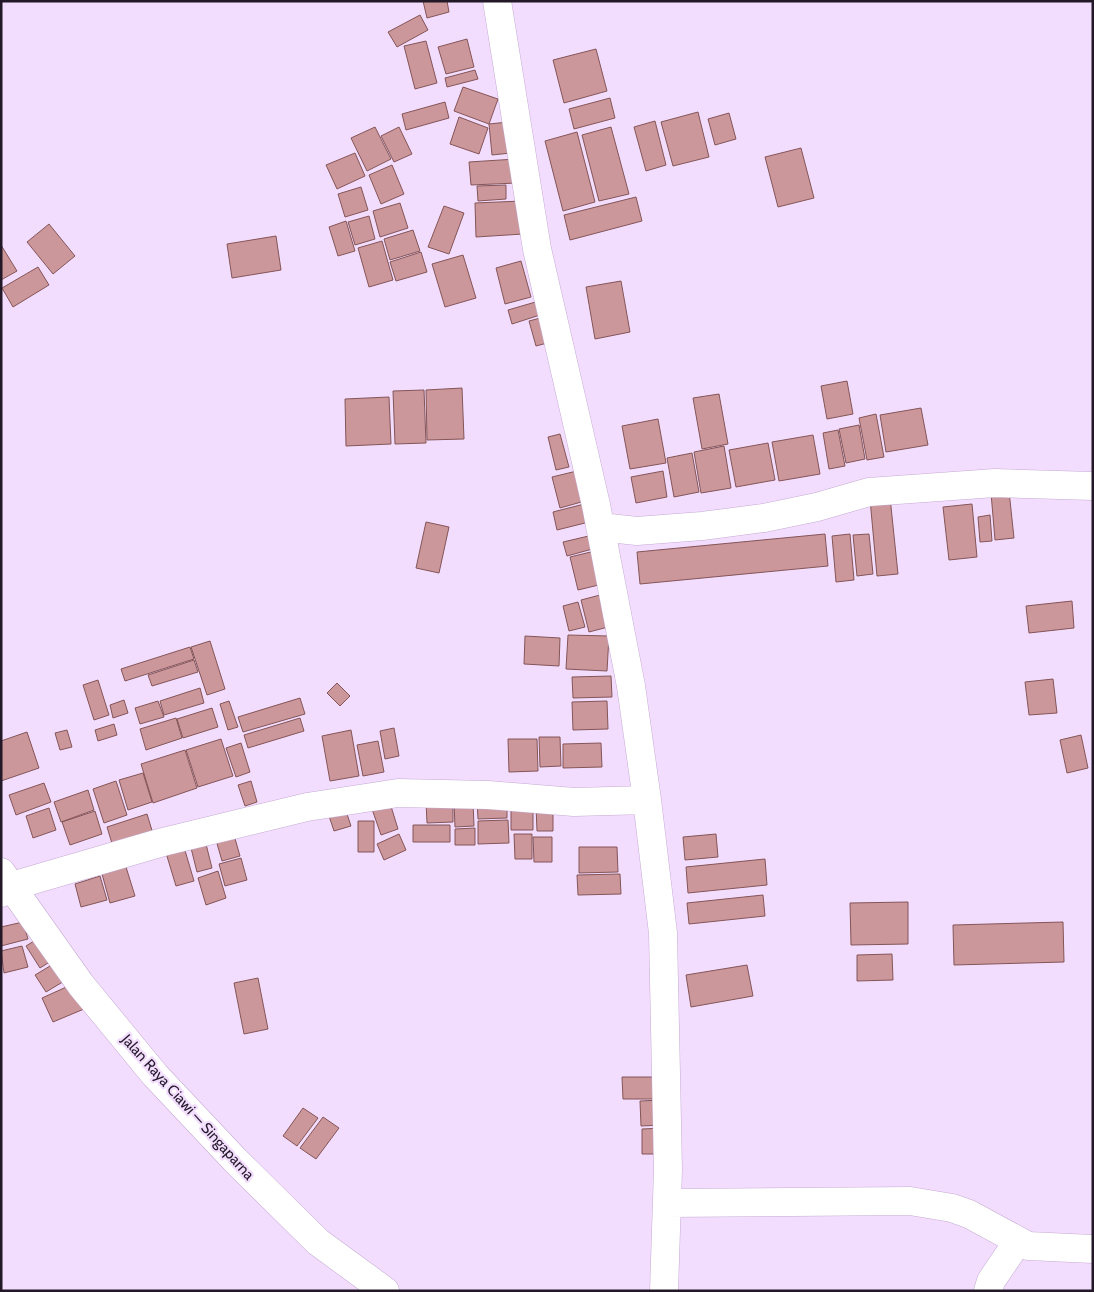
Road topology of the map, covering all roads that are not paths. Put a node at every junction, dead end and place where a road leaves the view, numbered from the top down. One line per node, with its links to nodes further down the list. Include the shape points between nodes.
1 (497, 1): 3 (street, via 537,249)
2 (1093, 486): 3 (street, via 995,484 869,492 818,507 711,525 638,531)
3 (600, 527): 4 (street, via 631,686)
4 (647, 800): 5 (street, via 574,802 488,795 398,793 298,809); 6 (street, via 663,933)
5 (5, 884): 9 (street, Jalan Raya Ciawi — Singaparna, via 155,1075 318,1242)
6 (667, 1203): 7 (street, via 933,1203 969,1214); 10 (street)
7 (1018, 1241): 8 (street, via 1040,1248); 11 (street, via 991,1281)
8 (1093, 1249)
9 (385, 1291)
10 (664, 1291)
11 (988, 1291)

